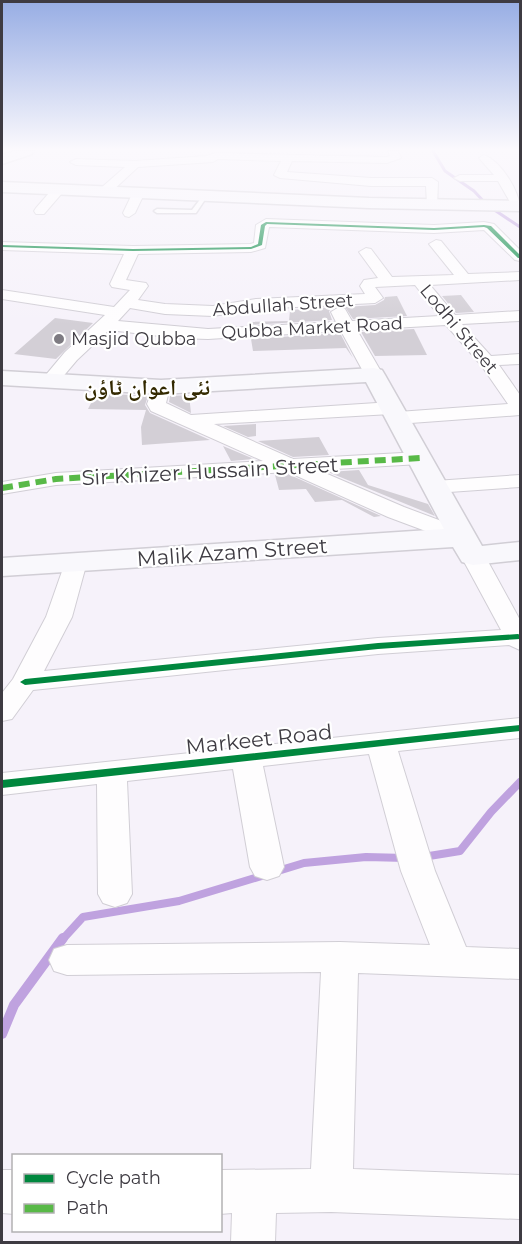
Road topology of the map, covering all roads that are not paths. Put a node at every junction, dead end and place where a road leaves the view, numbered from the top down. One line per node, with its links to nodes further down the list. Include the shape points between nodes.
1 (131, 209): 4 (street)
2 (196, 209): 3 (lane)
3 (157, 211)
4 (129, 213)
5 (436, 244): 11 (street)
6 (2, 246): 7 (street)
7 (133, 250): 9 (street, via 256,247 266,223 384,232 489,227); 16 (street, via 117,284 141,286)
8 (366, 252): 13 (street)
9 (520, 257)
10 (520, 276): 11 (street, Abdullah Street)
11 (464, 278): 12 (street, Abdullah Street)
12 (418, 280): 13 (street, Abdullah Street); 19 (street, Lodhi Street)
13 (388, 282): 15 (street, Abdullah Street, via 367,284 375,298)
14 (2, 294): 18 (street, Qubba Market Road)
15 (333, 301): 16 (street, Abdullah Street, via 256,304 213,311); 20 (street)
16 (129, 303): 18 (street)
17 (520, 316): 19 (street, Qubba Market Road)
18 (109, 318): 20 (street, Qubba Market Road, via 177,333 208,334); 25 (street, via 65,360)
19 (450, 320): 20 (street, Qubba Market Road); 22 (street, Lodhi Street)
20 (346, 325): 23 (street)
21 (520, 359): 22 (street)
22 (487, 361): 27 (street, Lodhi Street)
23 (374, 375): 26 (street); 28 (street)
24 (2, 378): 25 (street)
25 (49, 382): 26 (street)
26 (161, 387): 29 (street, via 156,406)
27 (520, 408): 28 (street)
28 (394, 413): 29 (street); 30 (street)
29 (188, 420): 31 (street)
30 (420, 458): 31 (street, Sir Khizer Hussain Street); 33 (street)
31 (288, 465): 34 (street, Sir Khizer Hussain Street, via 56,479); 35 (street)
32 (520, 480): 33 (street)
33 (435, 487): 35 (street)
34 (2, 488)
35 (468, 546): 36 (street, Malik Azam Street); 37 (street, Malik Azam Street); 39 (street)
36 (520, 551)
37 (75, 562): 38 (street, Malik Azam Street); 40 (street, via 59,617)
38 (2, 567)
39 (520, 640): 40 (street, via 378,646)
40 (25, 682): 41 (street)
41 (2, 712)
42 (520, 728): 43 (street, Markeet Road)
43 (381, 744): 44 (street, Markeet Road); 51 (street, via 415,860)
44 (246, 758): 45 (street, Markeet Road); 47 (street)
45 (112, 772): 46 (street, Markeet Road); 48 (street)
46 (2, 784)
47 (267, 867)
48 (115, 894)
49 (340, 957): 50 (street); 51 (street); 53 (street)
50 (67, 960)
51 (454, 962): 52 (street)
52 (520, 964)
53 (331, 1190): 54 (street); 55 (street)
54 (237, 1192): 56 (street)
55 (520, 1197)
56 (253, 1242)

